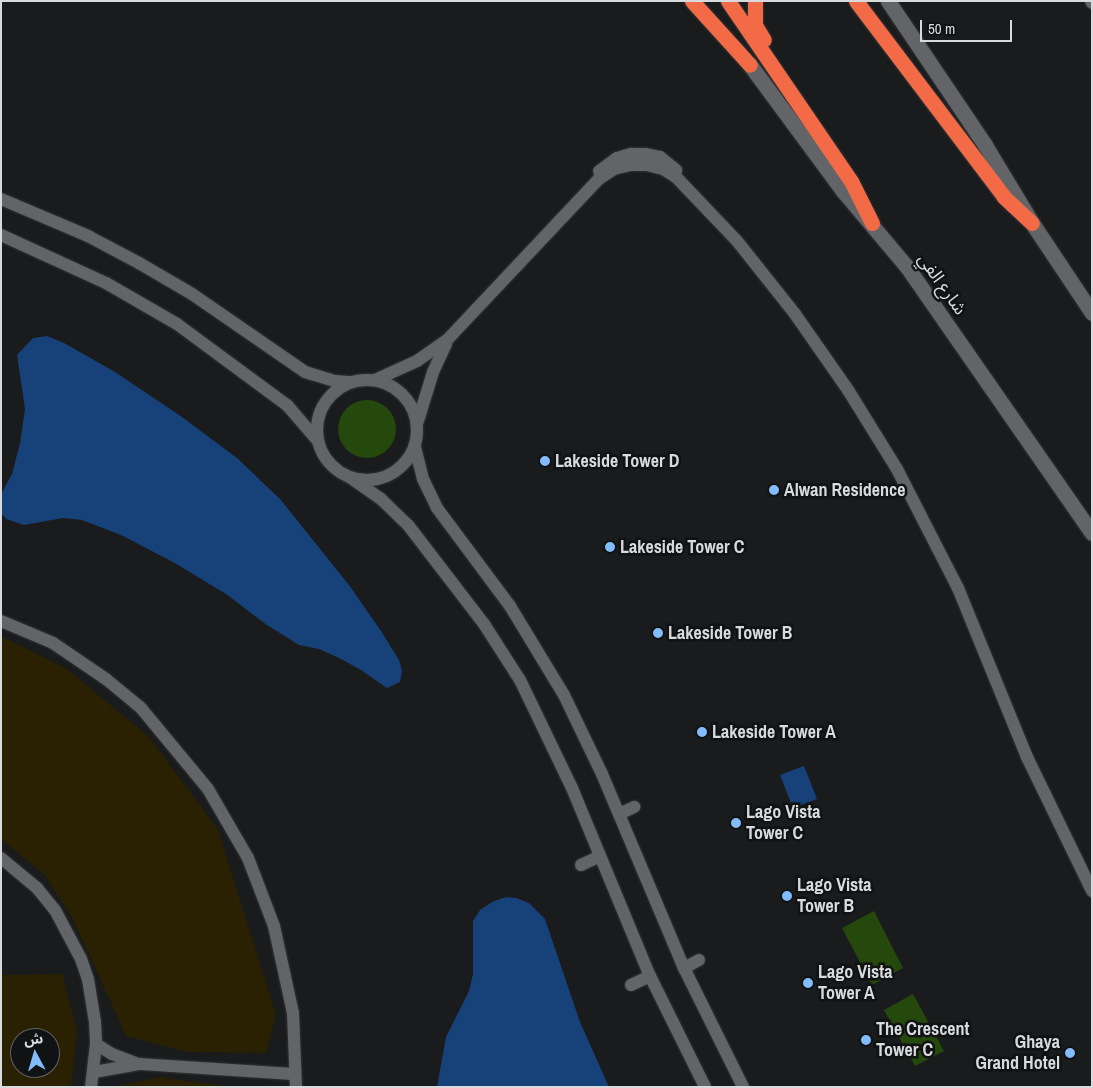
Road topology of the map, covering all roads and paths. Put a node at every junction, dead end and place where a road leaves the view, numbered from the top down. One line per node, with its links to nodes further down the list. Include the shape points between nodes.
1 (692, 1): 7 (highway)
2 (705, 1): 7 (highway)
3 (728, 1): 8 (highway)
4 (755, 1): 8 (highway, via 755,25 774,57)
5 (856, 1): 11 (highway, via 1004,197)
6 (888, 1): 11 (street, via 985,145)
7 (750, 65): 10 (street, شارع الفي, via 843,191)
8 (785, 85): 10 (highway, via 858,192)
9 (1, 199): 16 (street, via 81,233 139,263 192,294 305,372)
10 (872, 223): 21 (street, شارع الفي, via 907,267)
11 (1032, 224): 13 (street)
12 (1, 235): 18 (street, via 106,283 177,324 280,400)
13 (1092, 313)
14 (448, 339): 15 (street, via 417,361); 17 (street, via 433,372); 28 (street, via 588,190 604,166 631,154 660,157 672,165 795,314 897,469 958,588 1035,774)
15 (375, 380): 16 (street); 17 (street, via 398,390 414,411)
16 (351, 382): 18 (street, via 333,394 320,412)
17 (417, 424): 19 (street)
18 (318, 440): 20 (street, via 329,464)
19 (415, 447): 20 (street, via 407,461 382,478); 24 (street, via 423,479 438,508 489,575 551,672 580,726)
20 (351, 478): 25 (street, via 381,499 408,526 503,652 539,718)
21 (1092, 534)
22 (1, 621): 36 (street, via 53,642 106,680 153,721 208,789 248,858 274,926 292,1007)
23 (634, 807): 24 (street)
24 (618, 814): 30 (street)
25 (600, 856): 27 (street); 31 (street)
26 (1, 858): 33 (street, via 37,888 70,934 88,979)
27 (581, 865)
28 (1092, 891)
29 (699, 960): 30 (street)
30 (684, 968): 39 (street)
31 (650, 976): 32 (street); 38 (street)
32 (631, 985)
33 (96, 1044): 34 (street); 35 (street)
34 (140, 1064): 35 (street); 36 (street)
35 (94, 1072): 37 (street)
36 (296, 1080)
37 (91, 1087)
38 (705, 1087)
39 (743, 1087)

